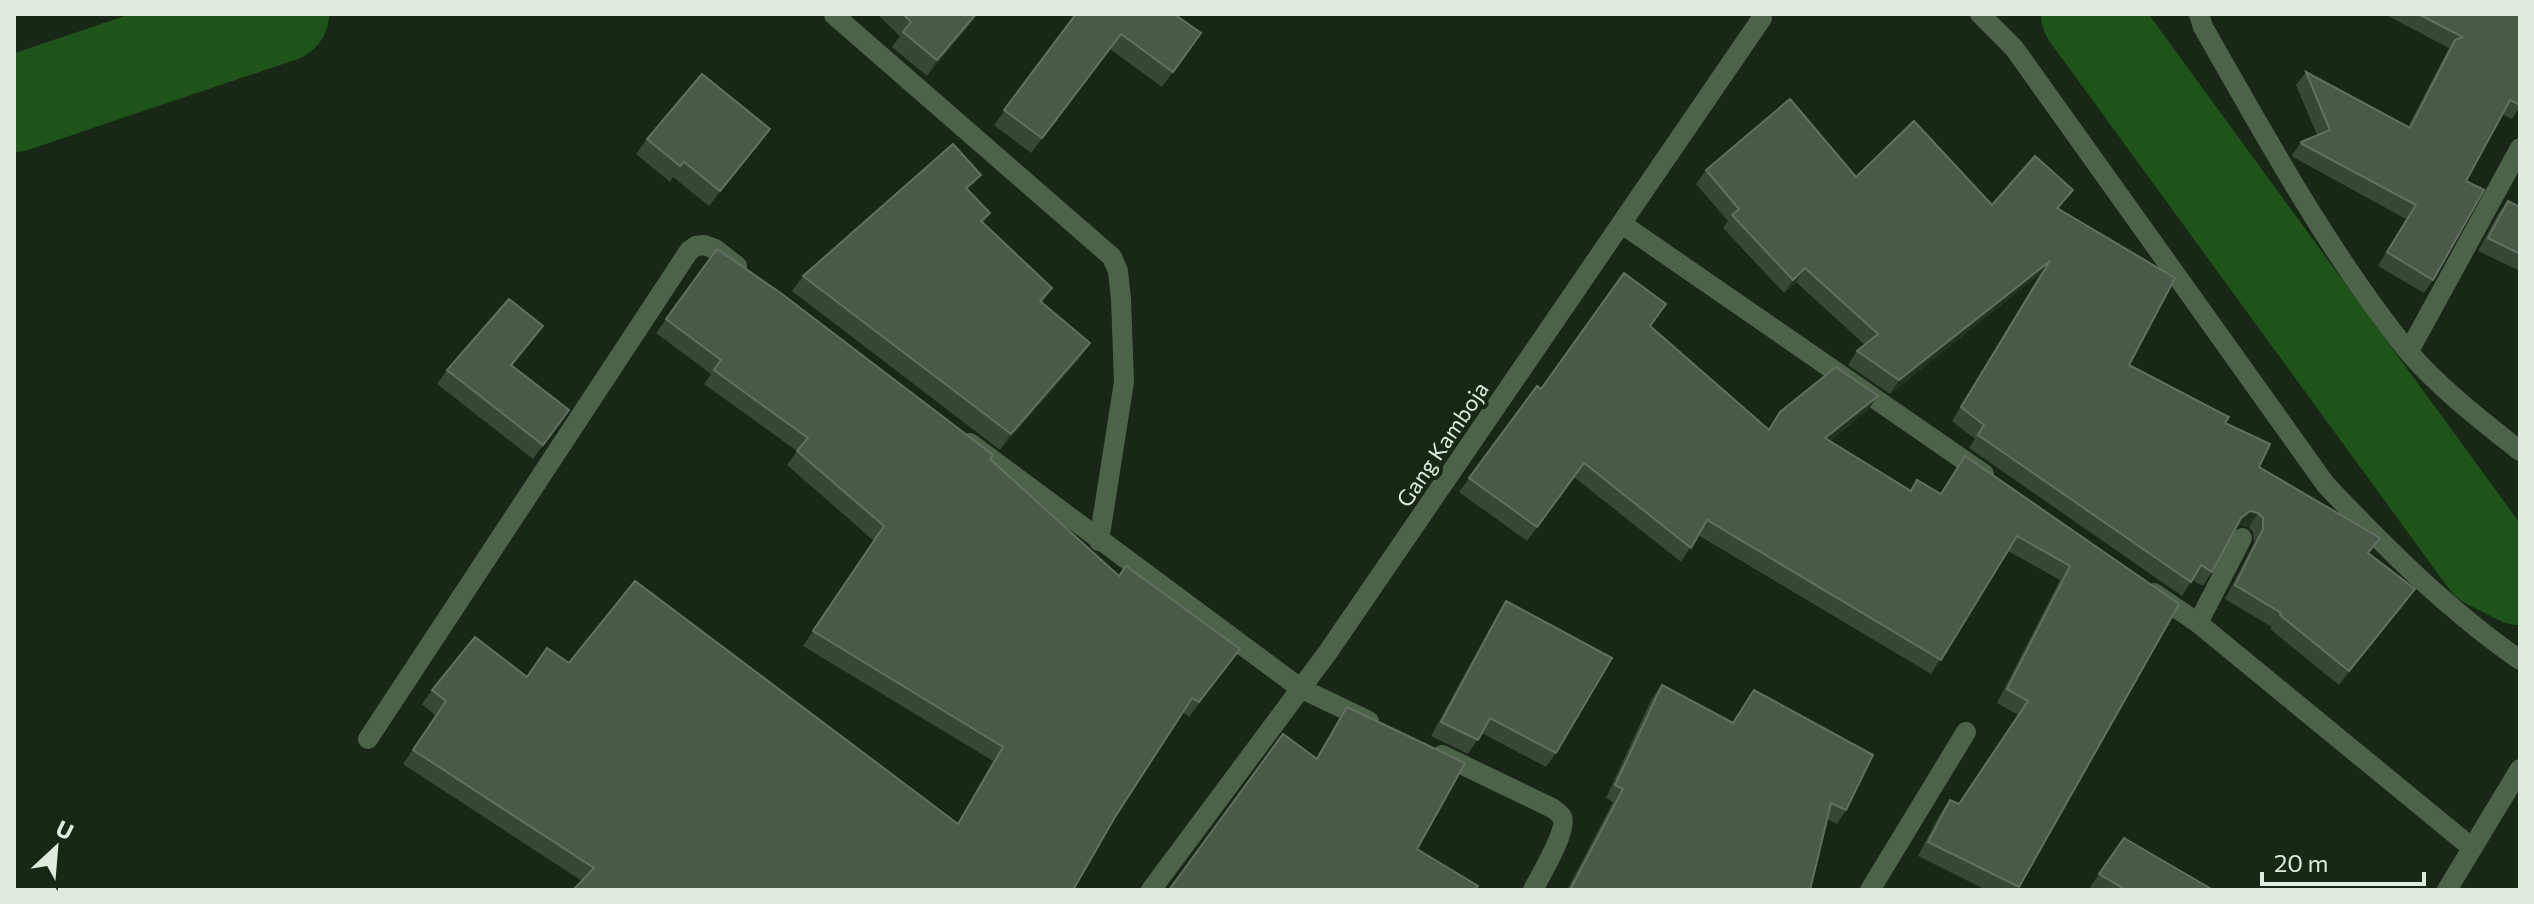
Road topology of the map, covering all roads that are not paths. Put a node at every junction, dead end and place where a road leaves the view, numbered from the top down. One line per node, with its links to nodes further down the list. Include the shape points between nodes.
1 (1980, 14): 16 (street, via 2014,48 2326,485 2480,632)
2 (2199, 14): 8 (street, via 2312,217)
3 (834, 15): 13 (street, via 1112,257 1121,299 1124,382)
4 (1762, 18): 6 (street, Gang Kamboja)
5 (2520, 148): 8 (street)
6 (1622, 224): 11 (street); 17 (street, Gang Kamboja)
7 (752, 278): 20 (street, via 709,247 689,251)
8 (2409, 351): 10 (street)
9 (950, 428): 13 (street)
10 (2520, 451)
11 (2001, 487)
12 (2242, 538): 15 (street)
13 (1099, 541): 17 (street)
14 (2132, 578): 15 (street)
15 (2198, 623): 23 (street)
16 (2520, 660)
17 (1300, 688): 18 (street); 24 (street, Gang Kamboja)
18 (1384, 728)
19 (1966, 732): 26 (street)
20 (368, 739)
21 (1426, 748): 25 (street, via 1561,815 1561,832)
22 (2520, 769): 23 (street)
23 (2471, 847): 27 (street)
24 (1151, 890)
25 (1533, 890)
26 (1870, 890)
27 (2447, 890)

